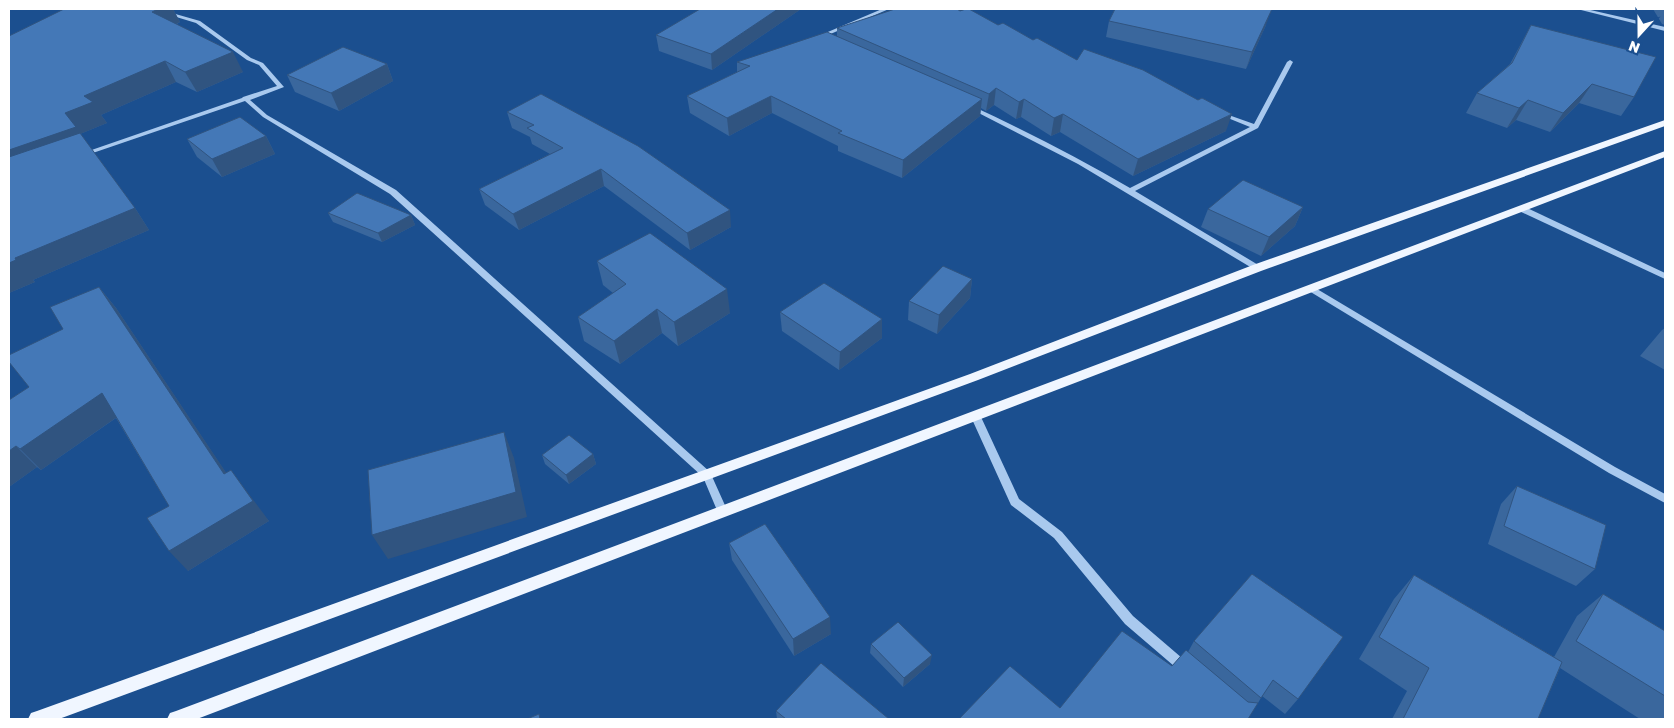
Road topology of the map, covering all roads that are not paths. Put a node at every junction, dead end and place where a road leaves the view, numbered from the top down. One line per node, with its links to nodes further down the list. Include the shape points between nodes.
1 (153, 9): 7 (street, via 198,22 261,64 281,87)
2 (886, 9): 5 (street, via 814,39)
3 (1580, 9): 4 (street)
4 (1665, 29)
5 (822, 43)
6 (1290, 62): 11 (street)
7 (245, 98): 13 (street); 20 (street, via 265,116 394,192)
8 (965, 105): 14 (street, via 1023,131)
9 (1210, 110): 11 (street)
10 (1665, 123): 16 (main road)
11 (1256, 127): 14 (street)
12 (1665, 154): 15 (main road)
13 (72, 158)
14 (1130, 191): 16 (street)
15 (1522, 209): 17 (street); 18 (main road)
16 (1257, 268): 20 (main road, via 974,377)
17 (1665, 276)
18 (1312, 289): 19 (main road); 21 (street)
19 (976, 417): 22 (main road); 23 (street, via 1015,502 1058,535 1129,620)
20 (706, 475): 22 (street); 24 (main road)
21 (1665, 499)
22 (723, 512): 25 (main road)
23 (1194, 676)
24 (37, 719)
25 (176, 719)

